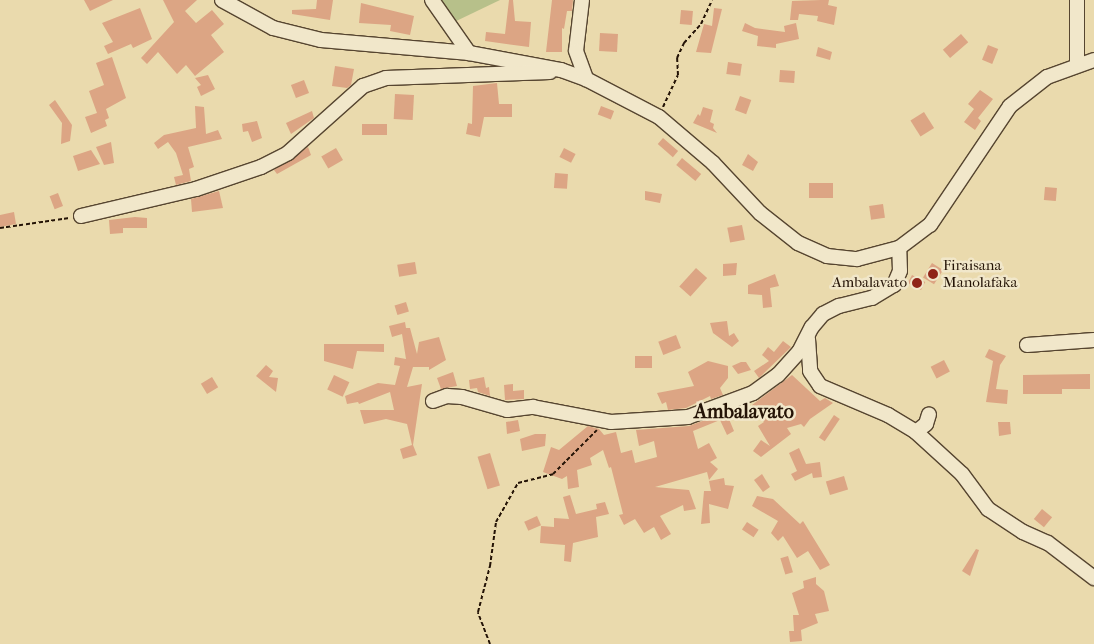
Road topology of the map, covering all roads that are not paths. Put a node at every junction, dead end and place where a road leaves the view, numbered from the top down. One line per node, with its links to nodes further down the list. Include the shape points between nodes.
1 (222, 0): 5 (street, via 272,28 321,40)
2 (432, 0): 5 (street)
3 (582, 0): 9 (street, via 576,51)
4 (1077, 0): 7 (street)
5 (468, 53): 8 (street)
6 (1094, 60): 7 (street)
7 (1077, 64): 11 (street, via 1029,88 1010,106 930,225)
8 (560, 70): 9 (street); 10 (street, via 532,75 466,73 386,78 362,86 288,153 261,167 196,189)
9 (586, 79): 11 (street, via 659,117 713,163 760,212 798,243 827,256 857,259)
10 (81, 216)
11 (899, 248): 12 (street, via 900,271 894,285 872,298 839,306 823,314 812,327)
12 (808, 339): 15 (street, via 778,375 744,397 673,420 607,421 533,408 507,410 462,397 447,396); 17 (street, via 810,371 820,386 888,415)
13 (1094, 340): 14 (street)
14 (1027, 345)
15 (433, 402)
16 (929, 414): 17 (street, via 926,424)
17 (916, 432): 18 (street, via 962,474 988,510 1048,543)
18 (1094, 578)

